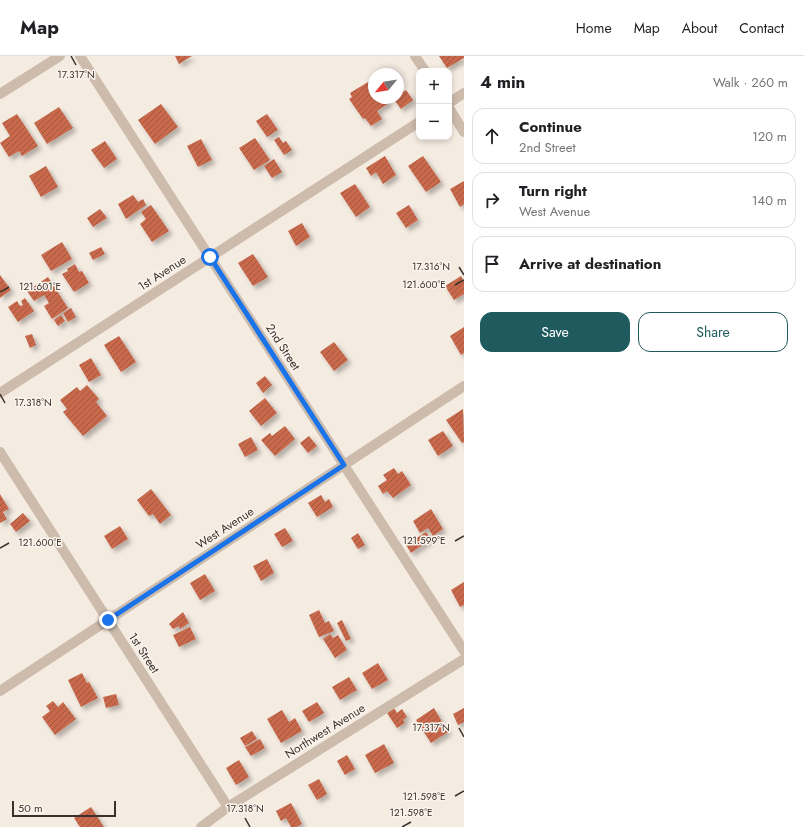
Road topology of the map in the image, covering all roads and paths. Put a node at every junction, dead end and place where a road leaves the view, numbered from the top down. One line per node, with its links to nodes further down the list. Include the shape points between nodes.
1 (60, 56): 6 (street)
2 (80, 56): 11 (street, 2nd Street)
3 (415, 56): 4 (street)
4 (423, 68)
5 (464, 93): 7 (street)
6 (0, 94)
7 (452, 101)
8 (452, 113): 10 (street)
9 (416, 124): 11 (street, 1st Avenue)
10 (464, 132)
11 (210, 257): 13 (street, 1st Avenue); 15 (street, 2nd Street)
12 (464, 386): 15 (street, West Avenue)
13 (0, 393)
14 (0, 452): 16 (street, 1st Street)
15 (344, 465): 16 (street, West Avenue); 17 (street, 2nd Street)
16 (108, 620): 19 (street, West Avenue); 20 (street, 1st Street)
17 (464, 651)
18 (464, 659): 20 (street, Northwest Avenue)
19 (0, 691)
20 (228, 807): 21 (street, Northwest Avenue)
21 (201, 827)

